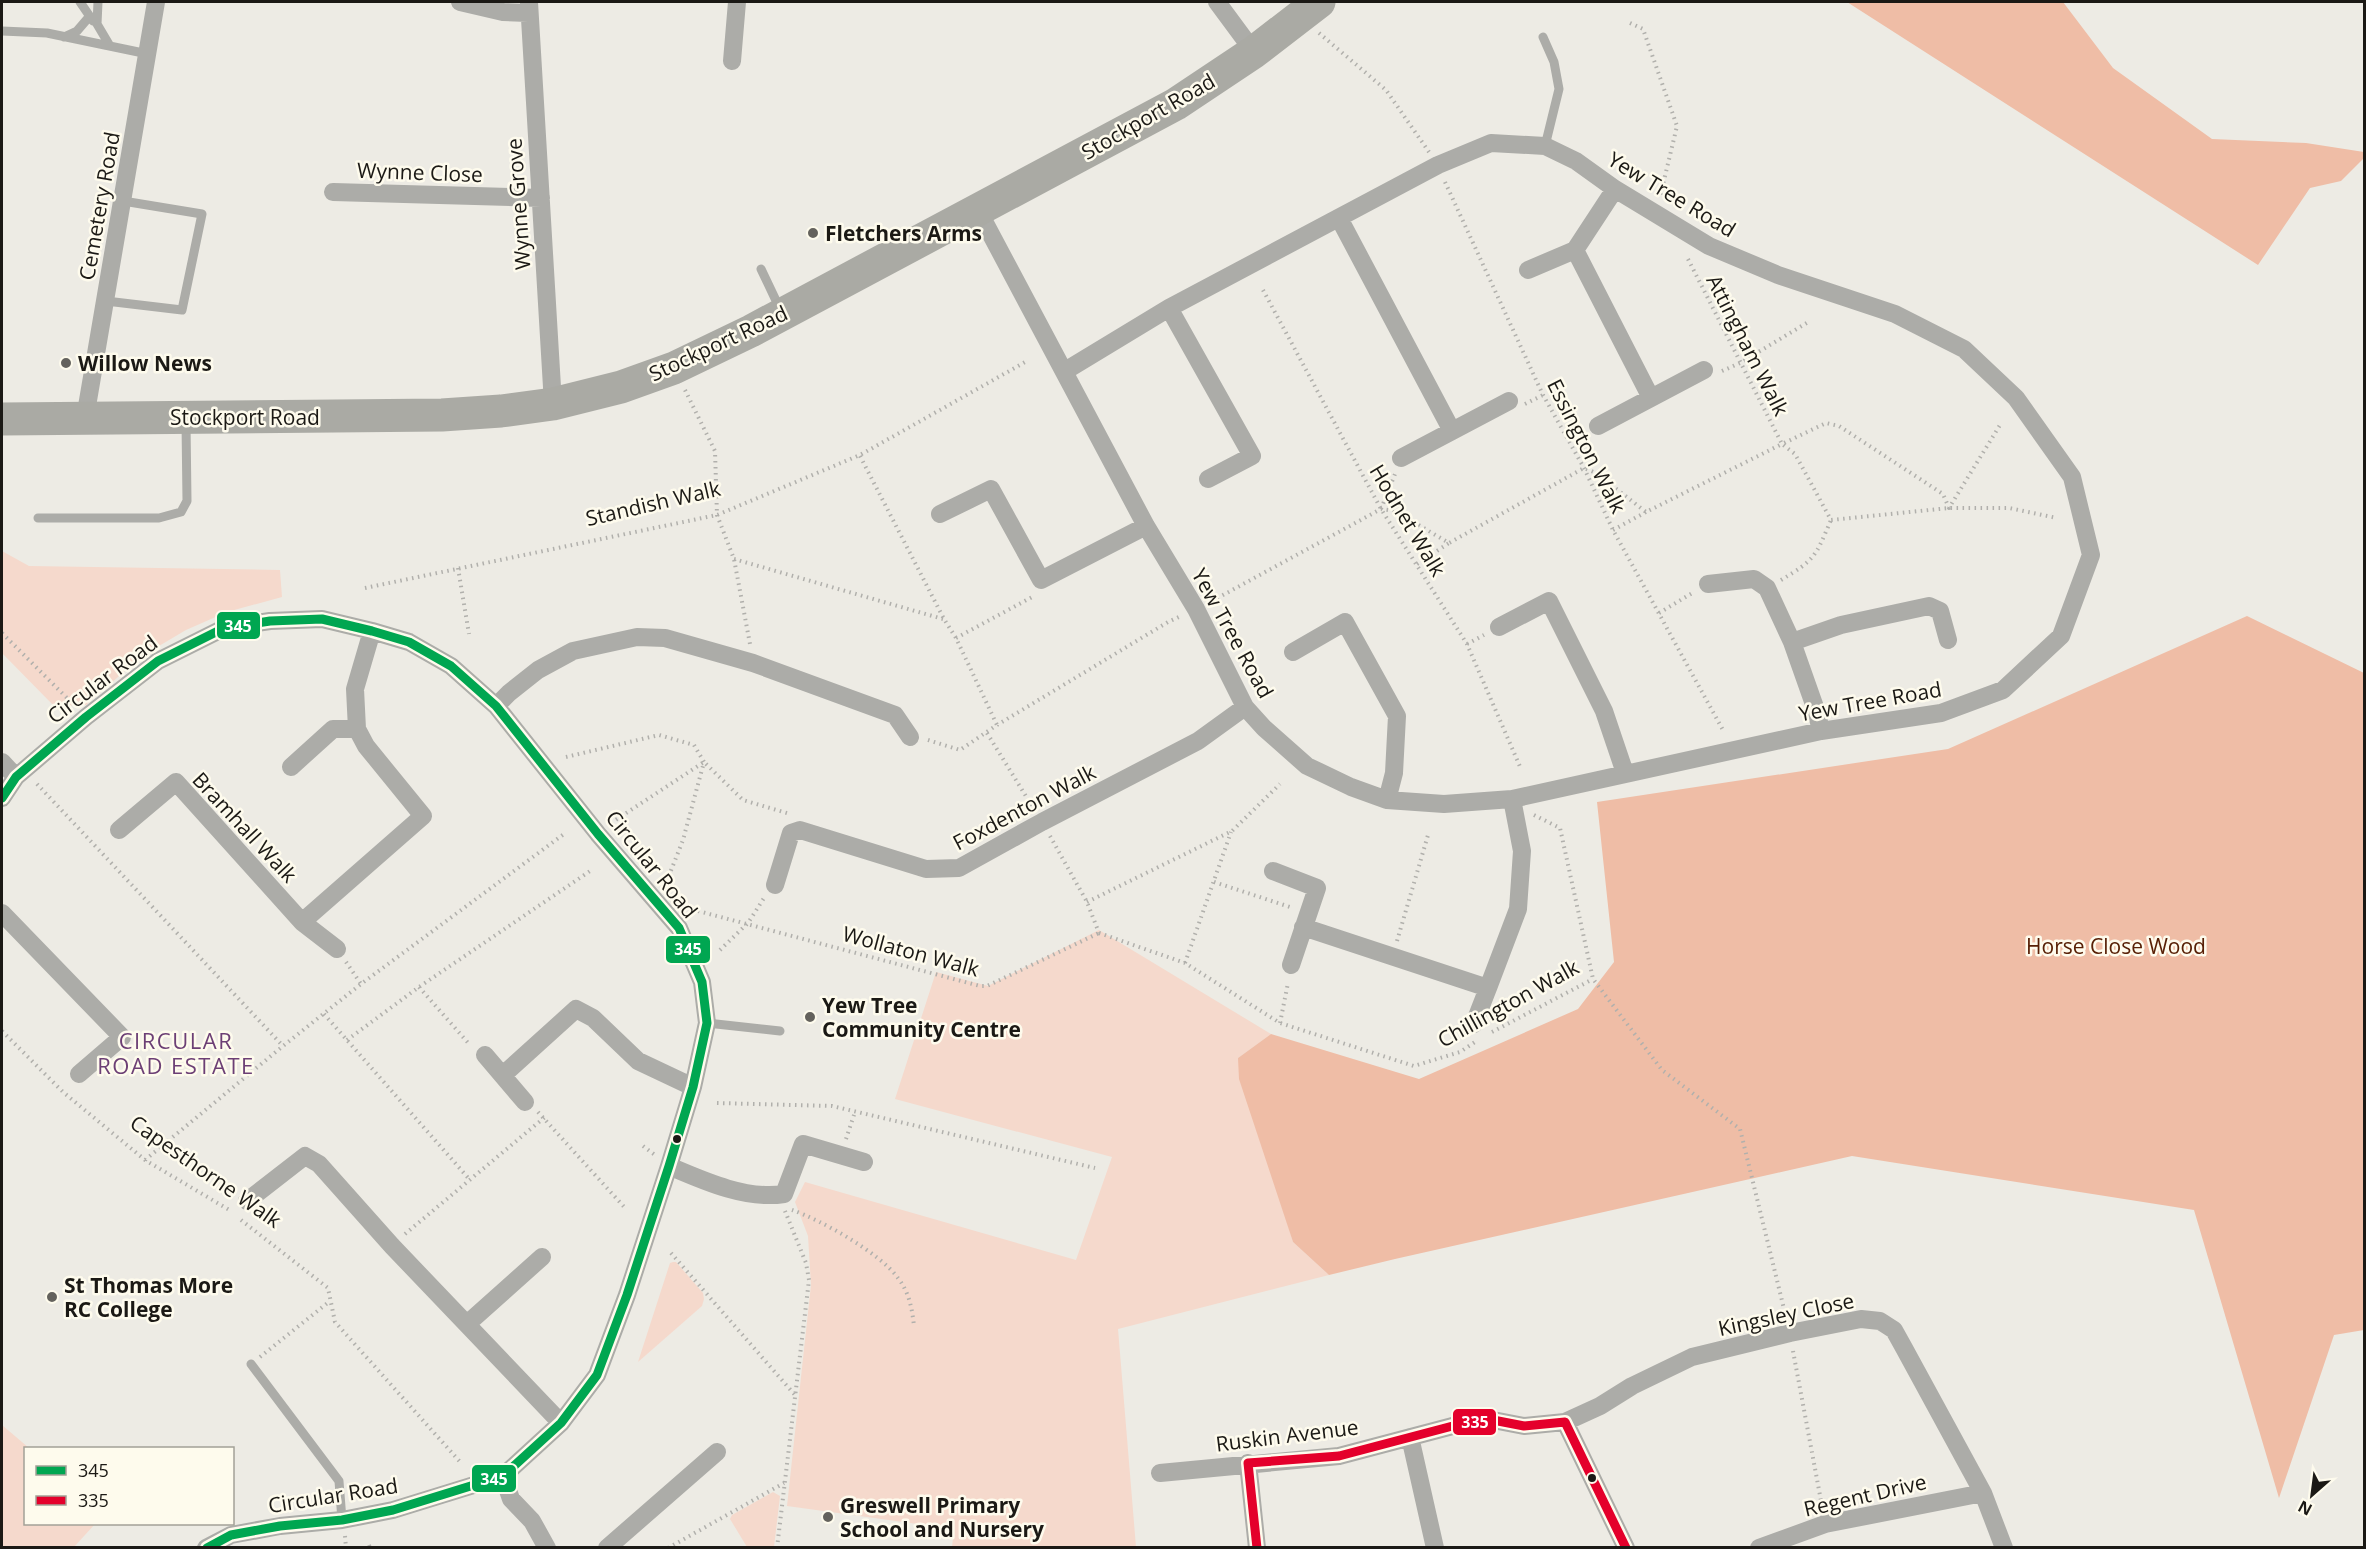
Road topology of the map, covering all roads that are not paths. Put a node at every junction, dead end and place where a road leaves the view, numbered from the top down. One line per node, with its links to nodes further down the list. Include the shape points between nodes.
1 (80, 2): 9 (lane)
2 (98, 2): 10 (lane)
3 (156, 2): 16 (street, Cemetery Road)
4 (460, 2): 7 (street, via 503,12)
5 (737, 2): 17 (street)
6 (1217, 2): 15 (street)
7 (528, 7): 21 (street, Wynne Grove)
8 (1310, 9): 15 (highway, Stockport Road)
9 (89, 17): 10 (lane); 12 (lane, via 77,31)
10 (96, 24): 14 (lane)
11 (2, 31): 12 (lane)
12 (64, 37): 14 (lane)
13 (1543, 37): 18 (lane, via 1554,62 1558,89)
14 (110, 46): 16 (lane)
15 (1254, 52): 23 (highway, Stockport Road, via 1176,104)
16 (148, 54): 22 (street, Cemetery Road)
17 (732, 61)
18 (1545, 146): 19 (street, Yew Tree Road, via 1576,161); 24 (street, Yew Tree Road, via 1491,143 1438,165)
19 (1615, 189): 25 (street); 55 (street, Yew Tree Road, via 1709,246 1778,275 1895,314 1964,349 2016,398 2072,477 2091,555 2061,636 2002,690 1941,713)
20 (333, 192): 21 (street, Wynne Close)
21 (541, 198): 35 (street, Wynne Grove)
22 (123, 201): 28 (street, Cemetery Road); 28 (lane, via 202,214 182,310)
23 (978, 210): 30 (highway, Stockport Road); 32 (street, Yew Tree Road)
24 (1339, 218): 29 (street, Yew Tree Road); 40 (street)
25 (1575, 250): 27 (street); 33 (street)
26 (760, 269): 30 (lane)
27 (1528, 270)
28 (106, 302): 36 (street, Cemetery Road)
29 (1169, 308): 32 (street, Yew Tree Road); 42 (street, via 1252,456)
30 (782, 314): 35 (highway, Stockport Road, via 674,368 621,387)
31 (1704, 370): 33 (street)
32 (1065, 371): 45 (street, Yew Tree Road)
33 (1651, 398): 39 (street)
34 (1509, 401): 40 (street)
35 (552, 404): 37 (highway, Stockport Road, via 442,415)
36 (86, 418): 37 (highway, Stockport Road); 38 (highway, Stockport Road)
37 (186, 418): 44 (lane, via 187,501 181,513 159,518)
38 (2, 419)
39 (1598, 426)
40 (1452, 431): 41 (street)
41 (1401, 459)
42 (1208, 479)
43 (940, 514): 45 (street, via 991,489 1041,580)
44 (38, 518)
45 (1146, 526): 53 (street, Yew Tree Road, via 1196,609)
46 (1708, 584): 50 (street, via 1754,579 1767,588)
47 (1499, 627): 60 (street, via 1549,601 1604,711)
48 (372, 632): 52 (street, Circular Road, via 409,642 451,666); 54 (street, via 355,689); 59 (street, Circular Road, via 322,619 224,628 158,661)
49 (1948, 640): 50 (street, via 1940,611 1929,606 1842,625)
50 (1792, 642): 55 (street)
51 (1293, 652): 63 (street, via 1345,622 1397,716 1394,773)
52 (496, 706): 56 (street, via 538,670 573,651 637,637 666,638 753,663 895,715); 73 (street, Circular Road, via 679,928 702,982)
53 (1245, 707): 63 (street, Yew Tree Road, via 1308,766); 66 (street, Foxdenton Walk, via 1198,741 959,868 926,869 800,830 791,833)
54 (357, 729): 58 (street, via 333,729); 69 (street, via 366,746 423,816)
55 (1821, 731): 60 (street, Yew Tree Road)
56 (910, 736)
57 (2, 762): 59 (street)
58 (291, 767)
59 (20, 773): 61 (street, Circular Road)
60 (1625, 773): 62 (street, Yew Tree Road)
61 (2, 798)
62 (1512, 799): 63 (street, Yew Tree Road, via 1444,804); 72 (street, via 1522,851 1518,909)
63 (1387, 800)
64 (119, 830): 69 (street, Bramhall Walk, via 177,782)
65 (1272, 871): 68 (street, via 1317,888)
66 (775, 885)
67 (2, 913): 77 (street, via 122,1037)
68 (1306, 920): 71 (street); 72 (street, via 1393,956)
69 (302, 922): 70 (street, Bramhall Walk)
70 (337, 949)
71 (1291, 965)
72 (1488, 988): 74 (street)
73 (707, 1023): 75 (lane); 79 (street, Circular Road)
74 (1474, 1024)
75 (780, 1031)
76 (485, 1054): 78 (street)
77 (79, 1074)
78 (503, 1075): 79 (street, via 576,1009 593,1018 638,1061); 80 (street)
79 (693, 1087): 82 (street, Circular Road)
80 (525, 1102)
81 (864, 1162): 82 (street, via 802,1144 784,1194 769,1197 743,1193)
82 (669, 1166): 88 (street, Circular Road, via 597,1375)
83 (247, 1201): 85 (street, Capesthorne Walk, via 305,1156 319,1164)
84 (542, 1257): 85 (street)
85 (467, 1324): 88 (street, Capesthorne Walk)
86 (251, 1364): 95 (lane, via 339,1480)
87 (1564, 1422): 89 (street, Ruskin Avenue, via 1524,1426 1493,1420); 94 (street, Kingsley Close, via 1692,1357 1861,1319 1880,1321 1894,1330); 101 (street)
88 (561, 1424): 93 (street, Circular Road)
89 (1410, 1437): 91 (street, Ruskin Avenue, via 1339,1456); 100 (street)
90 (717, 1452): 98 (street)
91 (1248, 1463): 92 (street, Ruskin Avenue); 99 (street)
92 (1160, 1473)
93 (503, 1476): 95 (street, Circular Road, via 393,1510); 97 (street, via 511,1499 532,1521)
94 (1983, 1492): 102 (street, Regent Drive, via 1825,1524); 103 (street, Kingsley Close)
95 (342, 1520): 96 (street, Circular Road, via 231,1535)
96 (206, 1548)
97 (547, 1548)
98 (608, 1548)
99 (1257, 1548)
100 (1435, 1548)
101 (1626, 1548)
102 (1759, 1548)
103 (2004, 1548)

